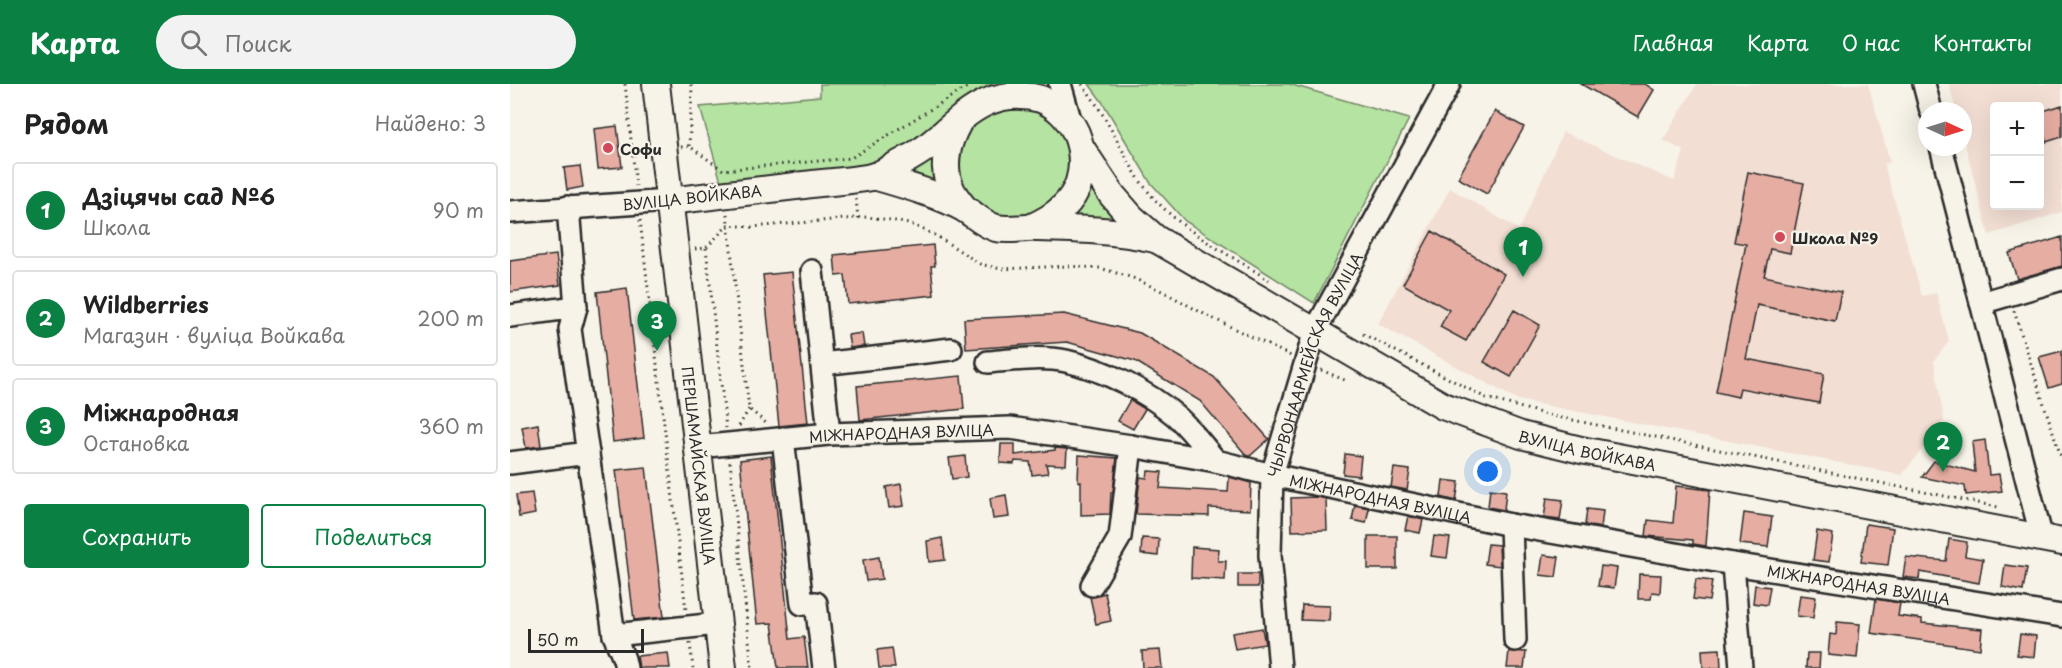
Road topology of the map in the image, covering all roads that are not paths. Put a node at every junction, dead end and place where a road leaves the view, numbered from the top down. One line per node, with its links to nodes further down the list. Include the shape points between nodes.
1 (656, 84): 12 (main road, ПЕРШАМАЙСКАЯ ВУЛІЦА)
2 (1060, 84): 8 (street)
3 (1449, 84): 23 (street, ЧЫРВОНААРМЕЙСКАЯ ВУЛІЦА)
4 (1924, 84): 6 (street)
5 (1007, 89): 7 (main road, ВУЛІЦА ВОЙКАВА); 8 (main road, ВУЛІЦА ВОЙКАВА, via 1054,106)
6 (1929, 102)
7 (961, 117): 11 (main road, ВУЛІЦА ВОЙКАВА, via 923,150); 14 (main road, ВУЛІЦА ВОЙКАВА, via 949,139 945,164 951,188)
8 (1071, 124): 9 (main road, ВУЛІЦА ВОЙКАВА)
9 (1081, 148): 16 (main road, ВУЛІЦА ВОЙКАВА, via 1082,165 1072,197 1061,211); 17 (main road, ВУЛІЦА ВОЙКАВА, via 1112,195)
10 (1943, 156): 20 (street)
11 (874, 176): 12 (main road, ВУЛІЦА ВОЙКАВА); 14 (main road, ВУЛІЦА ВОЙКАВА)
12 (669, 201): 13 (street, ВУЛІЦА ВОЙКАВА); 30 (main road, ПЕРШАМАЙСКАЯ ВУЛІЦА)
13 (568, 207): 15 (street, ВУЛІЦА ВОЙКАВА); 21 (street)
14 (965, 209): 16 (main road, ВУЛІЦА ВОЙКАВА, via 996,228)
15 (510, 212)
16 (1032, 227): 17 (main road, ВУЛІЦА ВОЙКАВА, via 1125,232)
17 (1156, 239): 23 (main road, ВУЛІЦА ВОЙКАВА)
18 (812, 271): 26 (street)
19 (2062, 279): 20 (street)
20 (1981, 303): 36 (street)
21 (576, 308): 22 (street); 31 (street, via 570,329)
22 (510, 316)
23 (1315, 331): 34 (street, ЧЫРВОНААРМЕЙСКАЯ ВУЛІЦА); 36 (main road, ВУЛІЦА ВОЙКАВА, via 1443,406 1521,435)
24 (951, 349): 26 (street)
25 (988, 362): 32 (street, via 1065,361 1109,375 1177,416)
26 (822, 364): 27 (street)
27 (829, 434): 28 (street, МІЖНАРОДНАЯ ВУЛІЦА); 29 (street, МІЖНАРОДНАЯ ВУЛІЦА, via 1010,428)
28 (783, 438): 30 (street, МІЖНАРОДНАЯ ВУЛІЦА); 45 (street, via 802,604 816,603)
29 (1131, 446): 32 (street, МІЖНАРОДНАЯ ВУЛІЦА); 38 (street, via 1120,537)
30 (698, 447): 40 (main road, ПЕРШАМАЙСКАЯ ВУЛІЦА)
31 (588, 453): 33 (street); 41 (street)
32 (1216, 461): 34 (street, МІЖНАРОДНАЯ ВУЛІЦА)
33 (510, 462)
34 (1272, 475): 35 (street, МІЖНАРОДНАЯ ВУЛІЦА); 46 (street, ЧЫРВОНААРМЕЙСКАЯ ВУЛІЦА, via 1270,555)
35 (1511, 525): 37 (street, МІЖНАРОДНАЯ ВУЛІЦА); 42 (street)
36 (2052, 540)
37 (1733, 564): 39 (street, МІЖНАРОДНАЯ ВУЛІЦА); 47 (street)
38 (1092, 585)
39 (2062, 616)
40 (717, 624): 41 (street); 44 (main road, ПЕРШАМАЙСКАЯ ВУЛІЦА)
41 (614, 635): 43 (street)
42 (1515, 640)
43 (626, 668)
44 (723, 668)
45 (825, 668)
46 (1280, 668)
47 (1741, 668)

